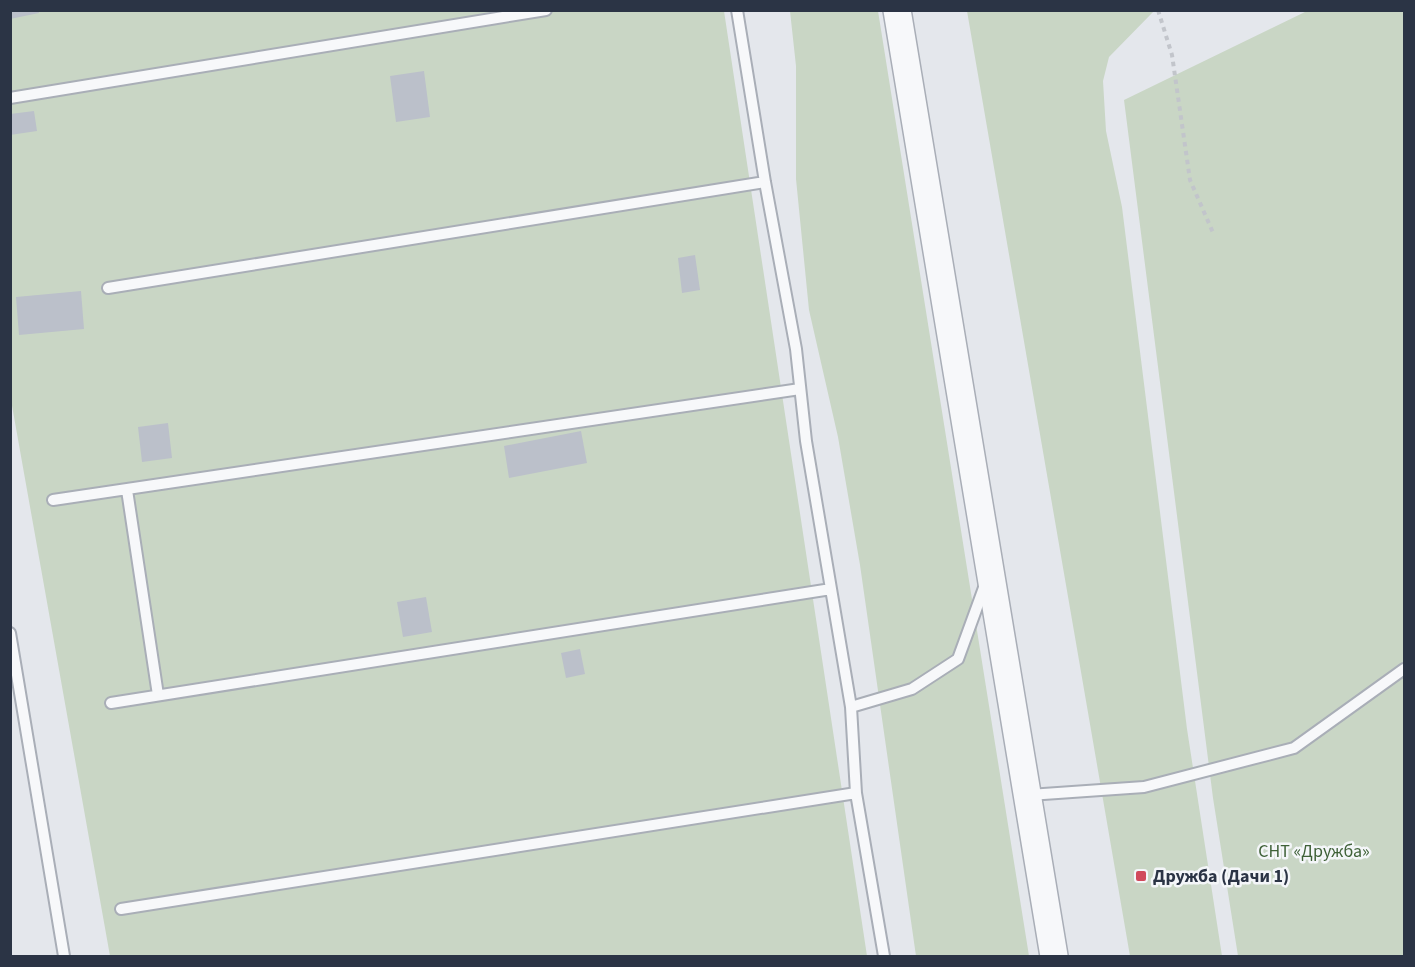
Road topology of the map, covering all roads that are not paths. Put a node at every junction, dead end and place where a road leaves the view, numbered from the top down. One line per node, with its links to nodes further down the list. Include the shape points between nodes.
1 (546, 10): 4 (lane)
2 (737, 10): 5 (lane)
3 (897, 10): 10 (street)
4 (10, 98)
5 (765, 182): 6 (lane); 7 (lane)
6 (108, 288)
7 (800, 389): 8 (lane); 11 (lane)
8 (127, 490): 9 (lane); 14 (lane)
9 (53, 500)
10 (991, 570): 16 (lane, via 958,659 912,689); 18 (street)
11 (831, 589): 14 (lane); 16 (lane)
12 (10, 633): 20 (lane)
13 (1404, 669): 18 (lane, via 1294,748 1144,787)
14 (158, 695): 15 (lane)
15 (111, 703)
16 (851, 707): 17 (lane)
17 (856, 793): 19 (lane); 21 (lane)
18 (1029, 795): 22 (street)
19 (121, 909)
20 (64, 957)
21 (884, 957)
22 (1054, 957)

